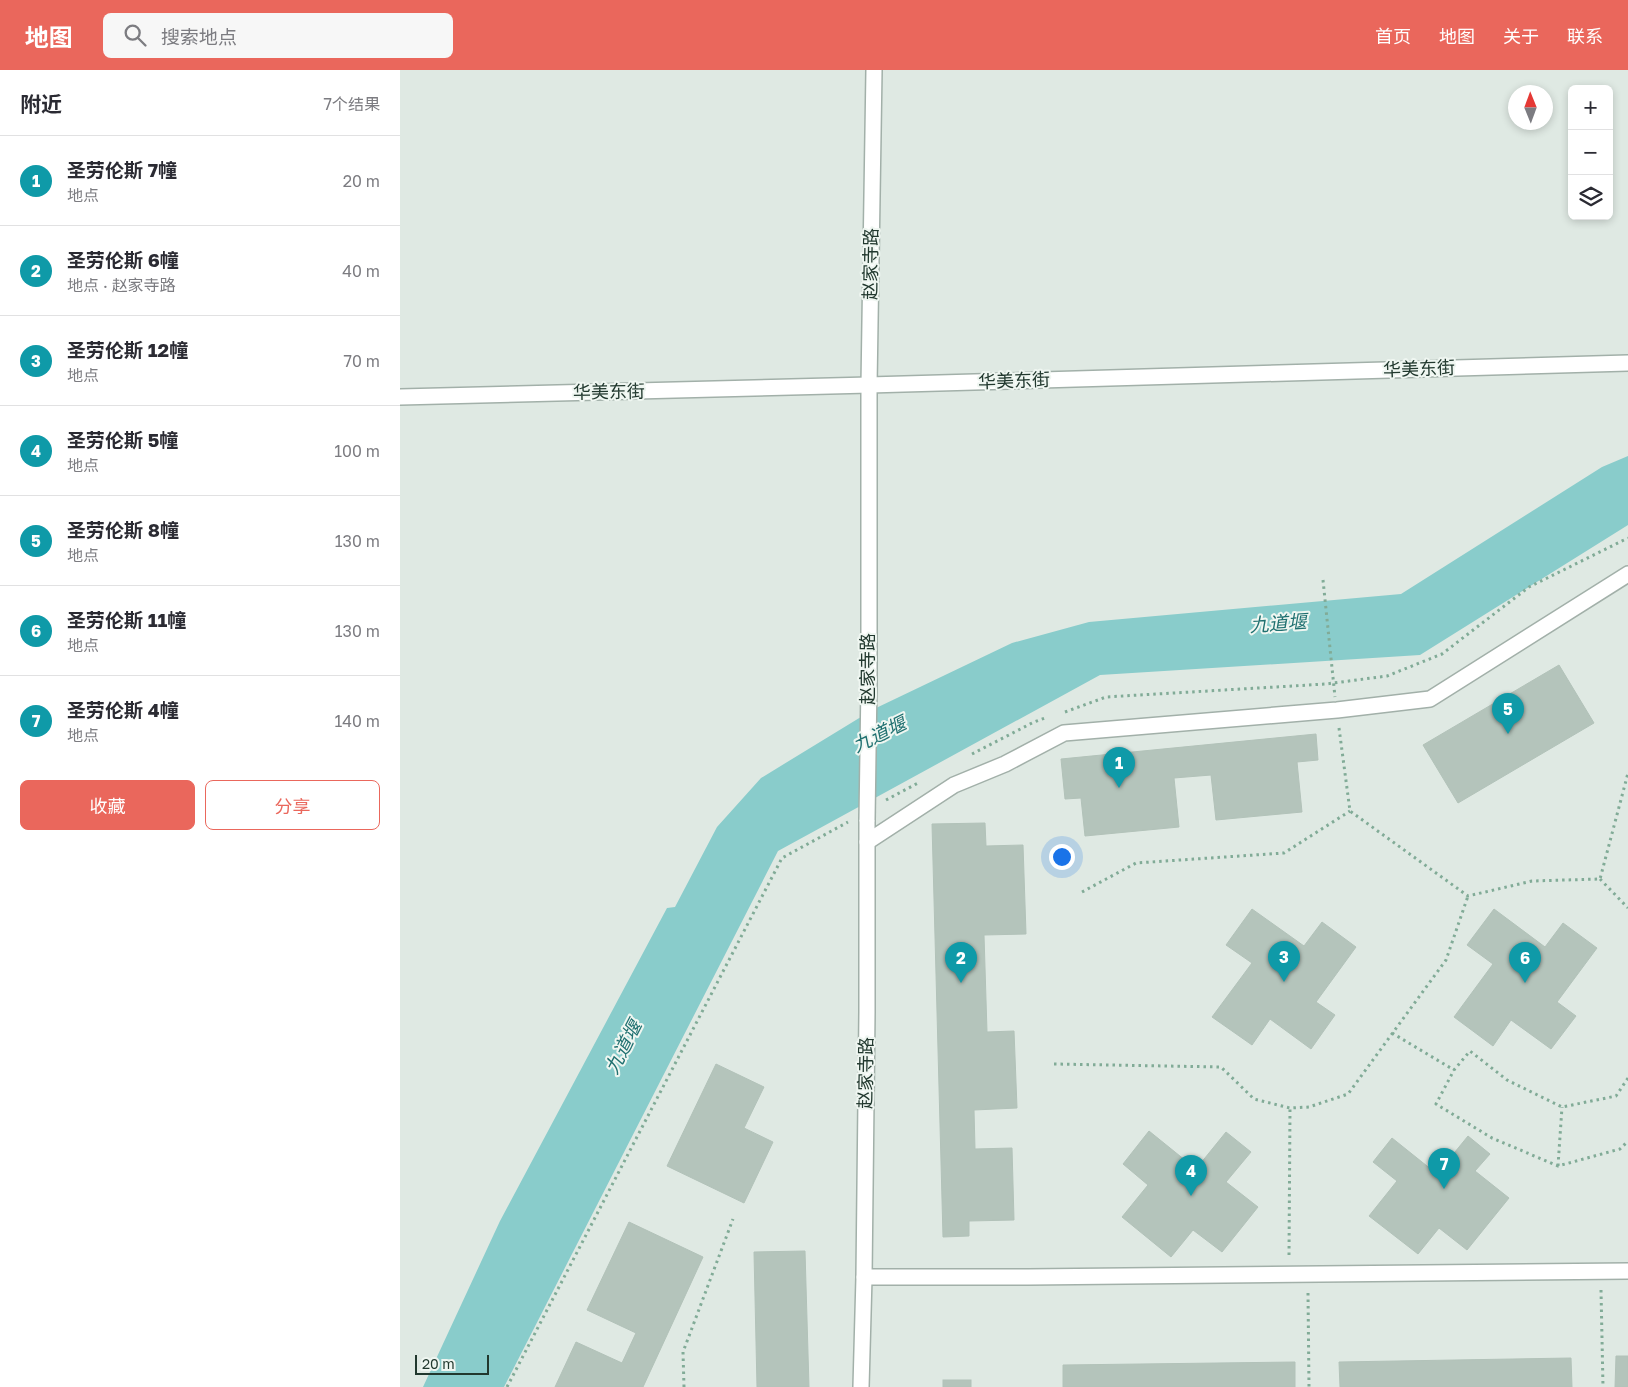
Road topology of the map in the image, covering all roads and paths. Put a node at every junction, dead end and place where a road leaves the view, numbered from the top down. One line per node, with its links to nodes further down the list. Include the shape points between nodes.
1 (874, 70): 3 (street, 赵家寺路)
2 (1628, 363): 3 (street, 华美东街)
3 (869, 385): 4 (street, 华美东街); 17 (street, 赵家寺路, bridge)
4 (400, 397)
5 (1628, 538): 9 (path, via 1529,587 1442,654 1387,676 1326,684 1106,697)
6 (1628, 574): 8 (street, via 1430,699)
7 (1324, 580): 8 (path, bridge)
8 (1336, 704): 15 (path); 17 (street, via 1064,733 1005,764 954,785)
9 (1061, 713)
10 (1052, 716): 11 (path)
11 (967, 756)
12 (1628, 773): 18 (path)
13 (926, 778): 14 (path)
14 (884, 802)
15 (1350, 811): 19 (path, via 1284,853 1136,864); 20 (path)
16 (850, 821): 36 (path, via 782,858)
17 (867, 842): 35 (street, 赵家寺路)
18 (1600, 880): 20 (path, via 1532,882); 21 (path)
19 (1082, 892)
20 (1468, 896): 22 (path, via 1446,960)
21 (1628, 907)
22 (1392, 1033): 24 (path); 27 (path, via 1348,1094 1309,1107)
23 (1054, 1064): 27 (path, via 1222,1067 1254,1099)
24 (1454, 1070): 26 (path, via 1470,1051 1507,1080); 29 (path, via 1436,1104 1492,1138)
25 (1628, 1078): 26 (path, via 1616,1096)
26 (1562, 1107): 29 (path)
27 (1290, 1108): 33 (path)
28 (1628, 1141): 29 (path, via 1620,1149)
29 (1558, 1166)
30 (733, 1219): 37 (path, via 683,1352)
31 (1601, 1271): 32 (street); 34 (street); 40 (path)
32 (1628, 1271)
33 (1289, 1274): 34 (street); 35 (street)
34 (1308, 1274): 39 (path)
35 (864, 1277): 38 (street, 赵家寺路)
36 (507, 1387)
37 (684, 1387)
38 (861, 1387)
39 (1309, 1387)
40 (1603, 1387)

